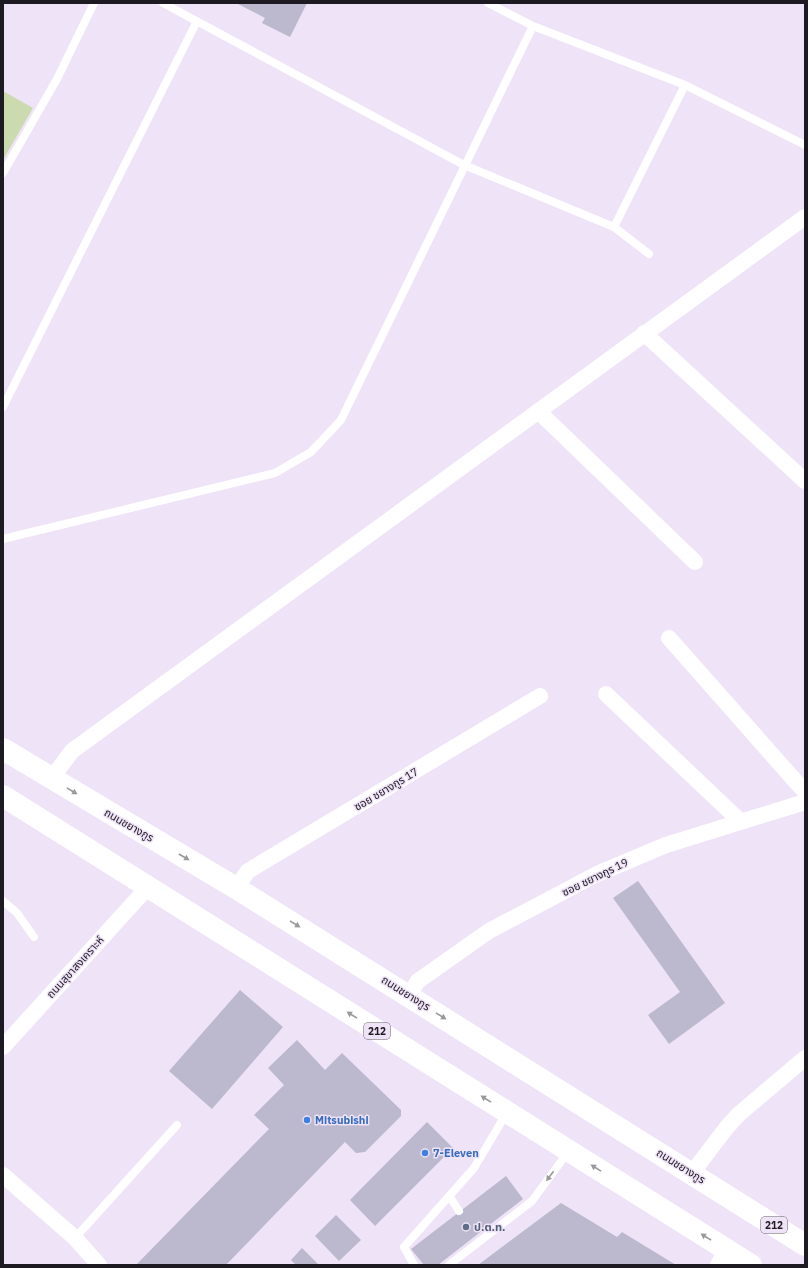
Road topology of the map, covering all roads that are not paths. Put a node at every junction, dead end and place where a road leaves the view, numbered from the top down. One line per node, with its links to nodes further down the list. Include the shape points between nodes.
1 (94, 3): 9 (lane, via 57,79)
2 (163, 3): 4 (lane)
3 (488, 3): 5 (lane)
4 (197, 21): 8 (lane); 14 (lane)
5 (533, 26): 6 (lane); 8 (lane)
6 (685, 85): 7 (lane); 11 (lane)
7 (805, 145)
8 (464, 165): 11 (lane); 17 (lane, via 341,420 311,452 275,473)
9 (3, 173)
10 (805, 217): 13 (street)
11 (614, 228): 12 (lane)
12 (649, 254)
13 (644, 334): 15 (street); 16 (street)
14 (3, 407)
15 (538, 411): 18 (street); 23 (street, via 72,751)
16 (805, 481)
17 (3, 539)
18 (695, 562)
19 (669, 638): 24 (street)
20 (606, 694): 27 (street)
21 (540, 696): 29 (street, ซอย ชยางกูร 17, via 248,872)
22 (3, 749): 23 (main road, ถนนชยางกูร / 212)
23 (50, 778): 29 (main road, ถนนชยางกูร / 212, one-way to 29)
24 (805, 792)
25 (3, 796): 28 (main road, 212)
26 (805, 802): 27 (street, ซอย ชยางกูร 19)
27 (740, 821): 32 (street, ซอย ชยางกูร 19, via 666,845 596,874 489,931 418,980)
28 (148, 887): 33 (street, ถนนสุขาสงเคราะห์); 35 (main road, 212, one-way to 28)
29 (236, 888): 32 (main road, ถนนชยางกูร / 212, one-way to 32)
30 (3, 901): 31 (lane, via 17,913)
31 (34, 937)
32 (408, 995): 38 (main road, ถนนชยางกูร / 212, one-way to 38)
33 (3, 1047)
34 (805, 1058): 38 (street, via 735,1118)
35 (507, 1112): 37 (main road, 212); 40 (lane, via 474,1168)
36 (177, 1125): 42 (lane)
37 (569, 1151): 44 (main road, 212, one-way to 37); 47 (lane, one-way to 47, via 532,1201 479,1238)
38 (692, 1173): 43 (main road, ถนนชยางกูร / 212)
39 (3, 1175): 42 (street)
40 (450, 1197): 41 (lane); 46 (lane, via 404,1247)
41 (460, 1211)
42 (75, 1238): 45 (street)
43 (805, 1245)
44 (722, 1257): 48 (main road, 212)
45 (99, 1265)
46 (414, 1265)
47 (449, 1265)
48 (751, 1265)

